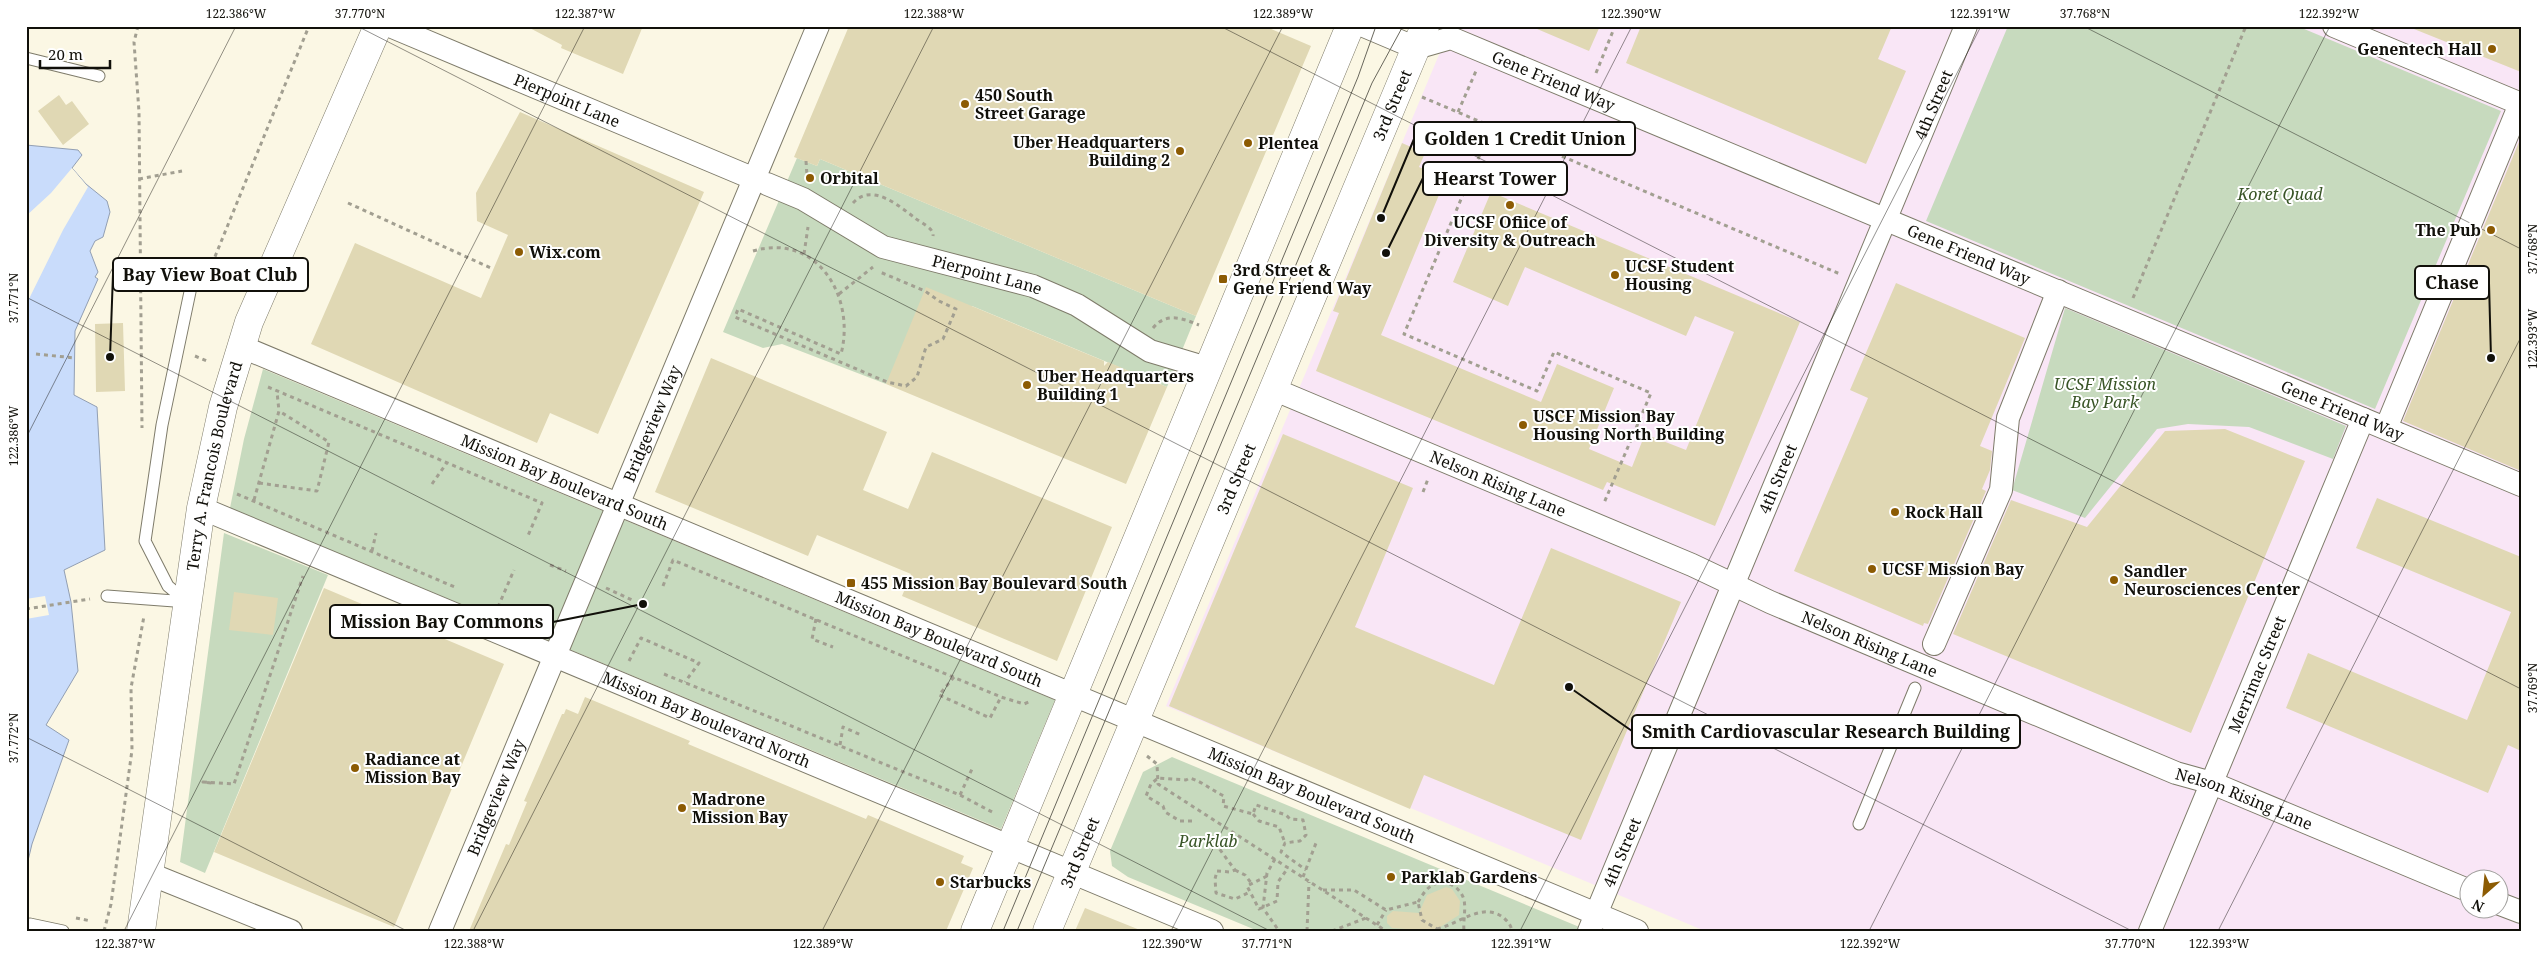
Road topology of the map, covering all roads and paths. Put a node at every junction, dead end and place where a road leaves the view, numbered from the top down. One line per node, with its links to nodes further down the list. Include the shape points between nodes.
1 (138, 26): 23 (path, via 134,42)
2 (310, 26): 32 (path)
3 (378, 26): 41 (main road, Terry A. Francois Boulevard)
4 (390, 26): 22 (street, Pierpoint Lane)
5 (818, 26): 60 (street, Bridgeview Way)
6 (1350, 26): 46 (main road)
7 (1364, 26): 12 (street)
8 (1615, 26): 17 (path)
9 (1966, 26): 26 (street, 4th Street)
10 (2246, 26): 38 (path)
11 (2334, 26): 18 (street)
12 (1420, 37): 13 (street, Gene Friend Way, via 1451,38); 48 (main road, 3rd Street)
13 (1485, 52): 17 (street, Gene Friend Way); 19 (path)
14 (26, 58): 15 (lane)
15 (98, 76)
16 (1417, 94): 19 (path)
17 (1587, 94): 26 (street, Gene Friend Way)
18 (2521, 104): 53 (street)
19 (1458, 112): 20 (path)
20 (1492, 126): 35 (path); 62 (path, via 1404,334 1537,391 1554,352 1651,393)
21 (182, 171): 23 (path)
22 (745, 175)
23 (139, 179): 50 (path)
24 (767, 184): 27 (street, Pierpoint Lane, via 794,194)
25 (348, 203): 33 (path)
26 (1886, 219): 35 (street, 4th Street); 36 (street, Gene Friend Way)
27 (843, 222): 28 (street, Pierpoint Lane); 30 (path, via 854,201 868,195 887,198 906,209 934,233)
28 (877, 244): 30 (street, Pierpoint Lane); 37 (path, via 872,269)
29 (753, 251): 37 (path, via 781,248 800,252 816,261 831,278)
30 (928, 259): 40 (street, Pierpoint Lane, via 1033,286 1077,305)
31 (195, 268): 77 (lane, via 162,425 145,541 168,586)
32 (211, 268)
33 (493, 269)
34 (884, 273): 37 (path, via 956,309 943,339 922,352 919,371 913,382 902,386 887,382 735,317 738,309 841,354 844,340)
35 (1859, 282): 70 (street, 4th Street)
36 (2058, 291): 38 (street, Gene Friend Way); 82 (street, via 2008,418 2001,490)
37 (839, 294)
38 (2124, 319): 52 (street, Gene Friend Way)
39 (1202, 326): 40 (path, via 1182,318 1167,318 1158,322)
40 (1139, 344): 46 (street, Pierpoint Lane, via 1168,358)
41 (240, 346): 60 (street, Mission Bay Boulevard South); 61 (main road, Terry A. Francois Boulevard, via 213,446)
42 (36, 354): 44 (path)
43 (195, 356): 45 (path)
44 (75, 358)
45 (207, 361)
46 (1207, 368): 90 (main road)
47 (268, 387): 49 (path)
48 (1273, 389): 62 (street, Nelson Rising Lane); 91 (main road, 3rd Street)
49 (277, 392): 51 (path); 54 (path)
50 (143, 408)
51 (279, 411): 55 (path); 55 (path, via 329,442 317,491)
52 (2363, 419): 53 (street, Gene Friend Way); 98 (street, Merrimac Street)
53 (2386, 428): 57 (street, Gene Friend Way)
54 (446, 464): 56 (path); 64 (path, via 542,503)
55 (260, 483): 59 (path)
56 (432, 484)
57 (2521, 485)
58 (238, 494): 59 (path)
59 (254, 500): 65 (path)
60 (618, 504): 84 (street, Bridgeview Way); 90 (street, Mission Bay Boulevard South)
61 (201, 508): 77 (main road, Terry A. Francois Boulevard); 84 (street, Mission Bay Boulevard North)
62 (1596, 524): 70 (street, Nelson Rising Lane)
63 (376, 533): 65 (path)
64 (527, 538)
65 (372, 551): 72 (path)
66 (550, 565): 67 (path)
67 (556, 567)
68 (514, 570): 78 (path, via 498,607)
69 (303, 575): 97 (path, via 234,784 204,782)
70 (1733, 584): 98 (street, Nelson Rising Lane, via 2176,772); 128 (street, 4th Street)
71 (663, 586): 80 (path, via 673,560)
72 (466, 592)
73 (617, 593): 75 (path)
74 (107, 596): 77 (lane)
75 (632, 600)
76 (71, 602): 79 (path)
77 (188, 602): 113 (main road, Terry A. Francois Boulevard)
78 (490, 603)
79 (26, 609)
80 (816, 619): 83 (path, via 812,639); 87 (path)
81 (142, 630): 133 (path, via 132,688 132,750 111,904)
82 (1934, 644)
83 (833, 648)
84 (554, 656): 107 (street, Mission Bay Boulevard North); 136 (street, Bridgeview Way)
85 (638, 665): 88 (path, via 629,661 640,638 699,663)
86 (657, 672): 88 (path)
87 (954, 677): 87 (path, via 939,695 990,718 1001,697)
88 (685, 682): 93 (path)
89 (1915, 688): 103 (lane)
90 (1072, 694): 91 (street, Mission Bay Boulevard South); 107 (main road)
91 (1135, 720): 112 (main road, 3rd Street); 128 (street, Mission Bay Boulevard South)
92 (860, 735): 93 (path, via 844,727)
93 (840, 745): 99 (path)
94 (1140, 751): 96 (path, via 1157,764)
95 (972, 769): 99 (path)
96 (1158, 778): 100 (path, via 1190,778 1201,782 1207,789 1224,796 1223,806); 102 (path, via 1146,796 1180,821); 108 (path, via 1158,784)
97 (210, 783)
98 (2212, 783): 118 (street, Nelson Rising Lane); 147 (street, Merrimac Street)
99 (960, 795): 101 (path)
100 (1253, 814): 105 (path, via 1260,821 1279,827); 105 (path, via 1256,805 1290,819 1303,820 1306,835 1300,841)
101 (995, 816)
102 (1192, 821)
103 (1859, 824)
104 (1216, 842): 110 (path)
105 (1285, 843): 111 (path, via 1281,852)
106 (1318, 844): 111 (path)
107 (1009, 846): 112 (street, Mission Bay Boulevard North); 137 (main road)
108 (1275, 859): 109 (path); 114 (path)
109 (1288, 868): 115 (path); 122 (path, via 1278,882 1277,901)
110 (1235, 870): 117 (path); 120 (path, via 1217,871 1216,893 1235,899)
111 (1306, 870): 115 (path)
112 (1071, 872): 138 (main road, 3rd Street); 139 (street, Mission Bay Boulevard North)
113 (150, 874): 134 (main road, Terry A. Francois Boulevard); 135 (street)
114 (1267, 876): 117 (path); 122 (path)
115 (1303, 877): 116 (path)
116 (1309, 882): 119 (path); 141 (path)
117 (1252, 884): 120 (path, via 1247,886)
118 (2460, 887)
119 (1323, 890): 123 (path, via 1354,890); 125 (path)
120 (1250, 892): 122 (path, via 1259,909)
121 (1418, 902): 123 (path); 126 (path, via 1433,885 1440,882 1449,884 1465,901); 131 (path, via 1422,920)
122 (1263, 908): 140 (path)
123 (1386, 910): 130 (path)
124 (71, 917): 127 (path)
125 (1366, 918): 130 (path); 142 (path)
126 (1462, 920): 131 (path); 144 (path); 145 (path, via 1475,913 1496,913 1511,925)
127 (91, 921)
128 (1592, 922): 146 (street, Mission Bay Boulevard South)
129 (30, 924): 132 (lane)
130 (1377, 925): 143 (path)
131 (1437, 930)
132 (63, 931)
133 (104, 931)
134 (141, 931)
135 (290, 931)
136 (440, 931)
137 (975, 931)
138 (1047, 931)
139 (1212, 931)
140 (1279, 931)
141 (1306, 931)
142 (1332, 931)
143 (1386, 931)
144 (1464, 931)
145 (1512, 931)
146 (1637, 931)
147 (2150, 931)

